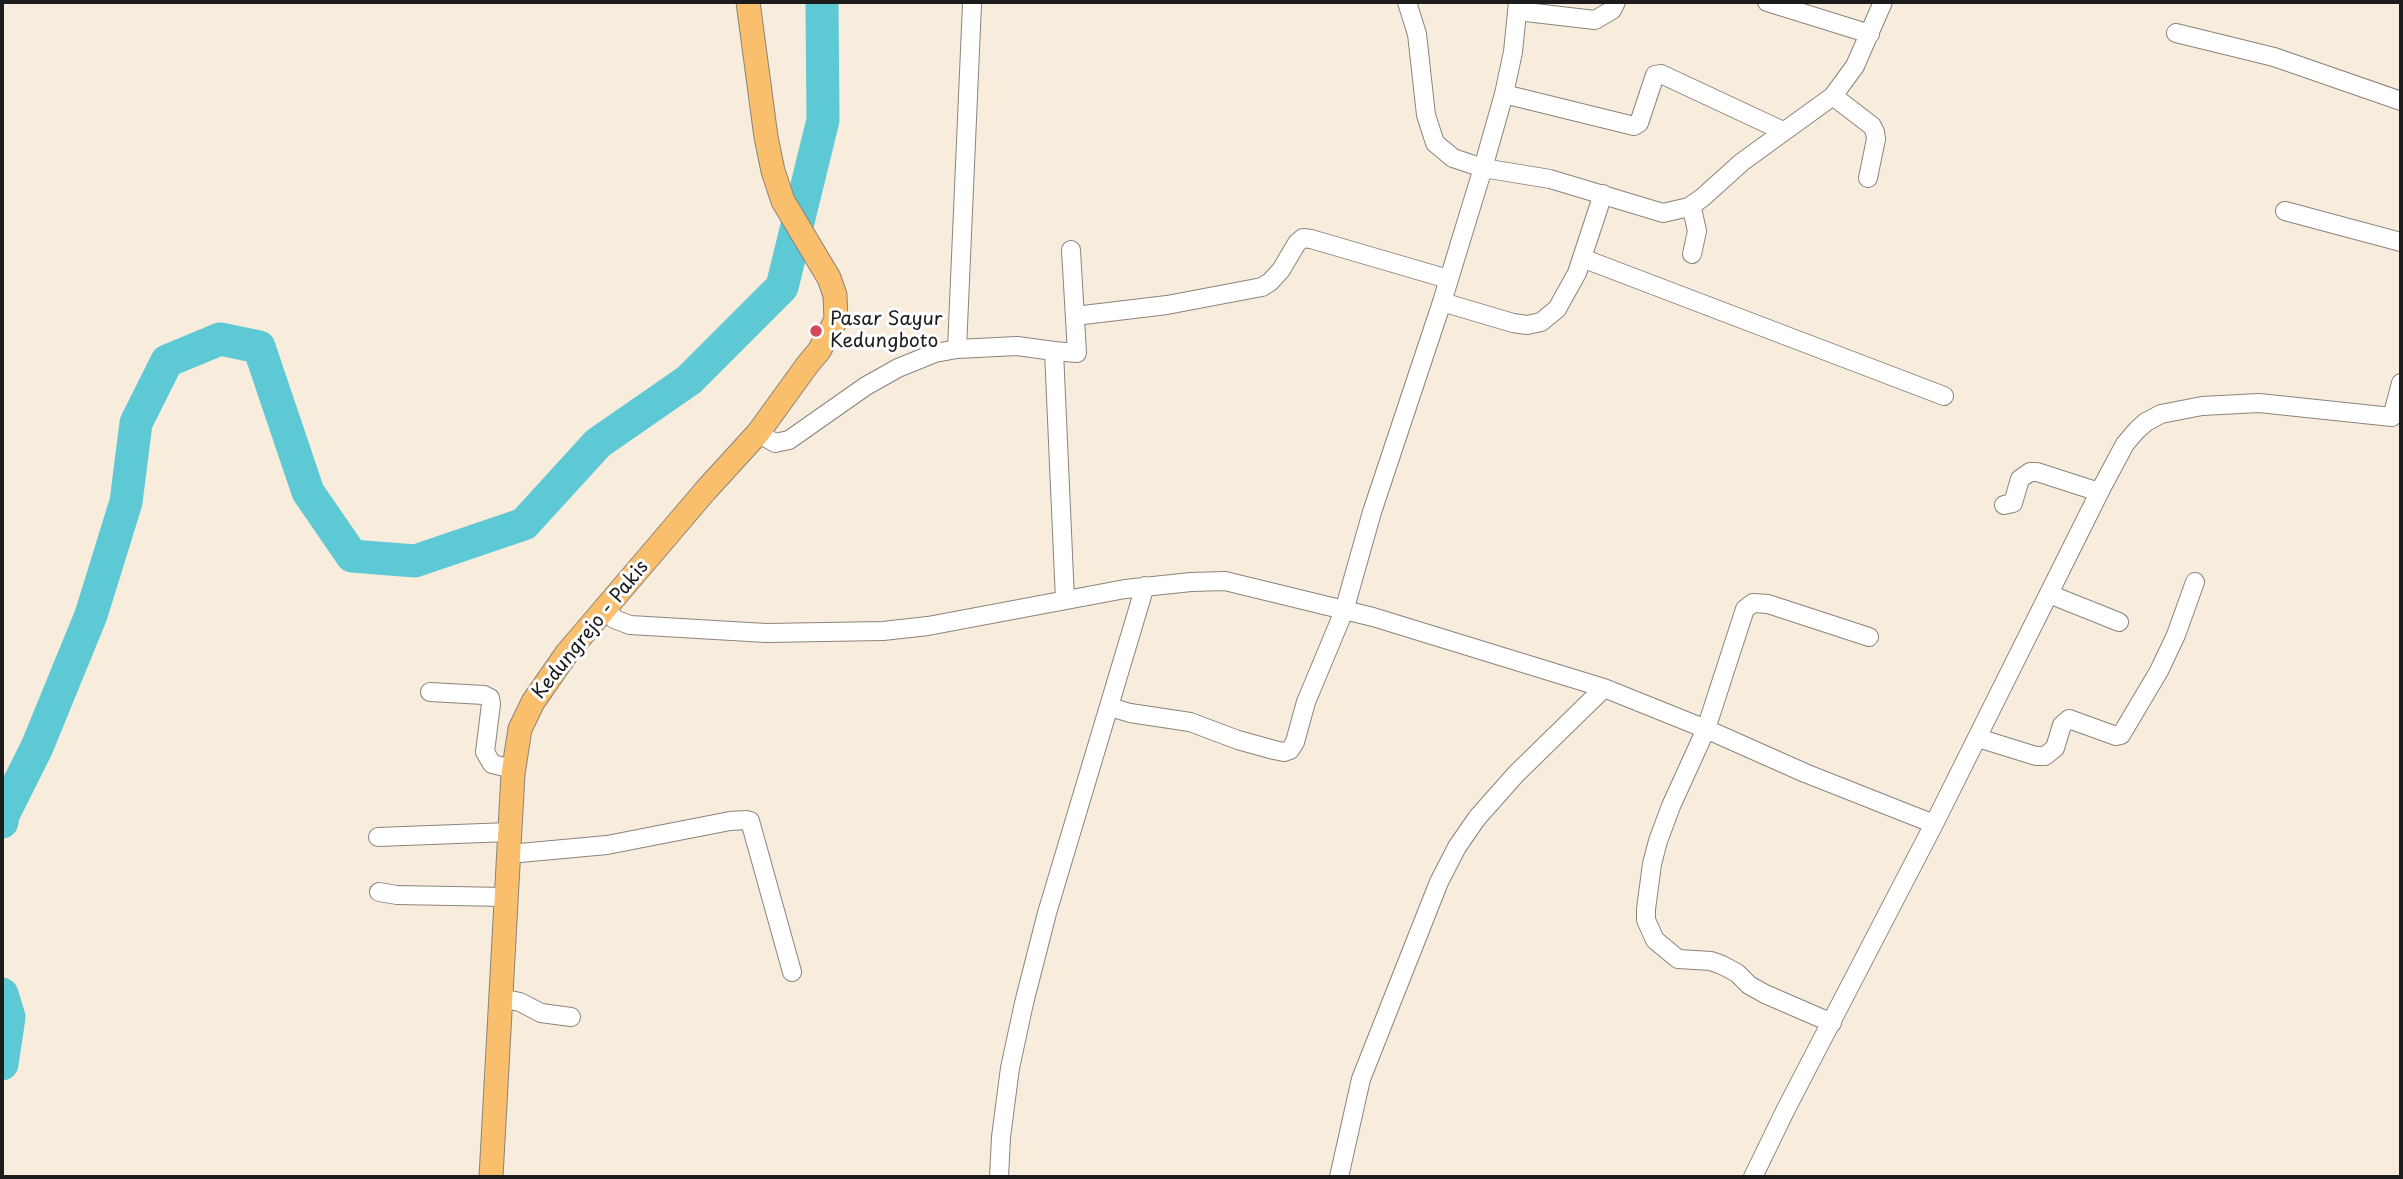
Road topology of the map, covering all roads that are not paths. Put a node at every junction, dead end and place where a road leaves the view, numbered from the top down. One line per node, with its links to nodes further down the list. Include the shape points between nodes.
1 (748, 2): 31 (main road, Kedungrejo - Pakis, via 773,171 783,201 832,286 837,307 836,320 820,351)
2 (1407, 2): 14 (street, via 1418,34 1426,115 1435,143 1454,158)
3 (1616, 2): 7 (street, via 1595,20)
4 (1767, 2): 9 (street)
5 (1882, 2): 9 (street)
6 (972, 4): 26 (street)
7 (1517, 7): 10 (street)
8 (2176, 33): 12 (street, via 2274,57)
9 (1870, 34): 11 (street)
10 (1504, 94): 13 (street, via 1634,126 1655,75 1661,74); 14 (street)
11 (1833, 96): 13 (street); 15 (street, via 1875,132)
12 (2401, 101)
13 (1783, 131): 17 (street)
14 (1483, 168): 16 (street); 23 (street)
15 (1868, 178)
16 (1603, 194): 17 (street, via 1663,213); 22 (street)
17 (1689, 207): 21 (street, via 1697,231)
18 (2285, 211): 19 (street)
19 (2401, 242)
20 (1070, 250): 25 (street)
21 (1692, 254)
22 (1582, 258): 24 (street, via 1557,309 1541,321 1513,323); 29 (street)
23 (1448, 279): 24 (street); 25 (street, via 1303,238 1281,270 1262,287)
24 (1442, 302): 39 (street)
25 (1075, 316): 27 (street, via 1077,353)
26 (957, 349): 27 (street, via 1017,346); 31 (street, via 898,368 789,440 775,443)
27 (1054, 351): 37 (street)
28 (2401, 383): 30 (street)
29 (1944, 396)
30 (2396, 417): 32 (street, via 2259,403 2173,410 2137,430)
31 (758, 433): 38 (main road, Kedungrejo - Pakis)
32 (2099, 492): 33 (street, via 2030,472 2020,478 2013,503); 36 (street)
33 (2004, 505)
34 (2196, 582): 46 (street, via 2159,671 2121,735 2069,719 2062,725 2055,748 2045,756)
35 (1136, 587): 37 (street); 39 (street, via 1225,581); 44 (street)
36 (2049, 594): 40 (street); 46 (street)
37 (1065, 600): 38 (street, via 904,630 804,633 630,625 614,619)
38 (608, 607): 47 (main road, Kedungrejo - Pakis, via 567,653 533,702 520,729)
39 (1344, 611): 42 (street); 44 (street, via 1288,751 1238,740 1190,722)
40 (2119, 622)
41 (1869, 637): 45 (street, via 1753,603 1745,609)
42 (1604, 688): 45 (street); 59 (street, via 1516,774 1457,847 1361,1079)
43 (430, 692): 47 (street, via 490,698 485,752 492,764)
44 (1110, 706): 58 (street, via 1046,913 1024,1003 1010,1068)
45 (1706, 729): 48 (street); 56 (street, via 1658,841 1646,909 1648,928 1678,959 1722,965 1765,994)
46 (1978, 738): 48 (street)
47 (513, 769): 50 (main road, Kedungrejo - Pakis)
48 (1934, 824): 56 (street)
49 (379, 837): 50 (street)
50 (509, 843): 52 (main road, Kedungrejo - Pakis); 53 (street, via 607,845 750,821)
51 (379, 892): 52 (street)
52 (506, 897): 54 (main road, Kedungrejo - Pakis)
53 (792, 972)
54 (500, 998): 55 (street, via 541,1013); 57 (main road, Kedungrejo - Pakis)
55 (571, 1017)
56 (1832, 1023): 60 (street)
57 (491, 1177)
58 (999, 1177)
59 (1339, 1177)
60 (1754, 1177)

